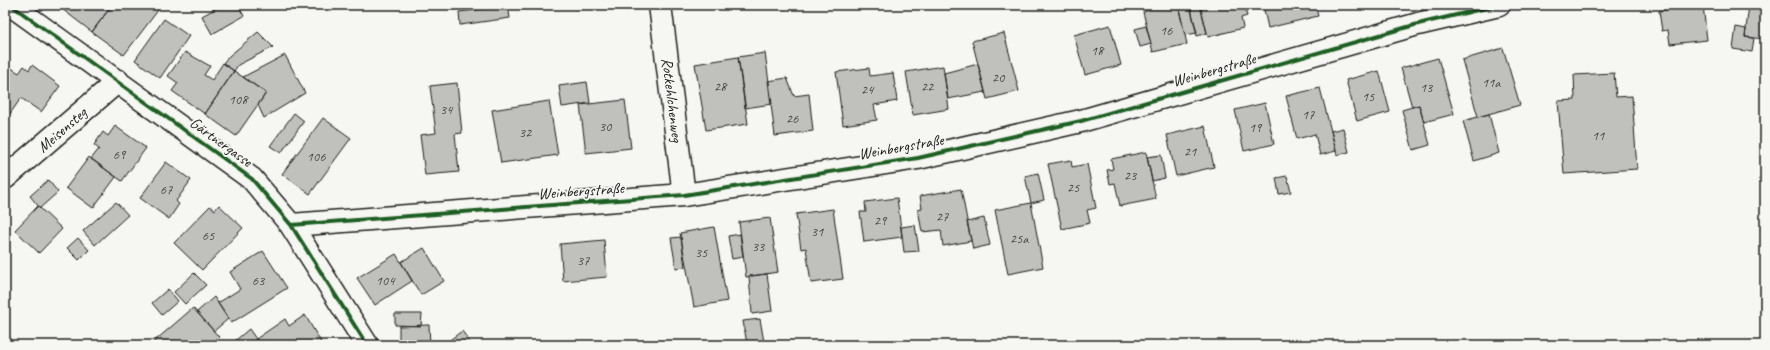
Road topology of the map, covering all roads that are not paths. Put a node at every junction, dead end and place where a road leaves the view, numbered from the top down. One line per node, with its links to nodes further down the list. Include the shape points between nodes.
1 (11, 5): 5 (street, Gärtnergasse)
2 (660, 5): 7 (street, Rotkehlchenweg)
3 (1499, 5): 4 (street, Weinbergstraße)
4 (1416, 14): 7 (street, Weinbergstraße, via 1073,123 918,158)
5 (118, 82): 6 (street, Meisensteg); 8 (street, Gärtnergasse, via 252,179)
6 (5, 178)
7 (684, 195): 8 (street, Weinbergstraße)
8 (291, 225): 9 (street, Gärtnergasse)
9 (367, 345)

